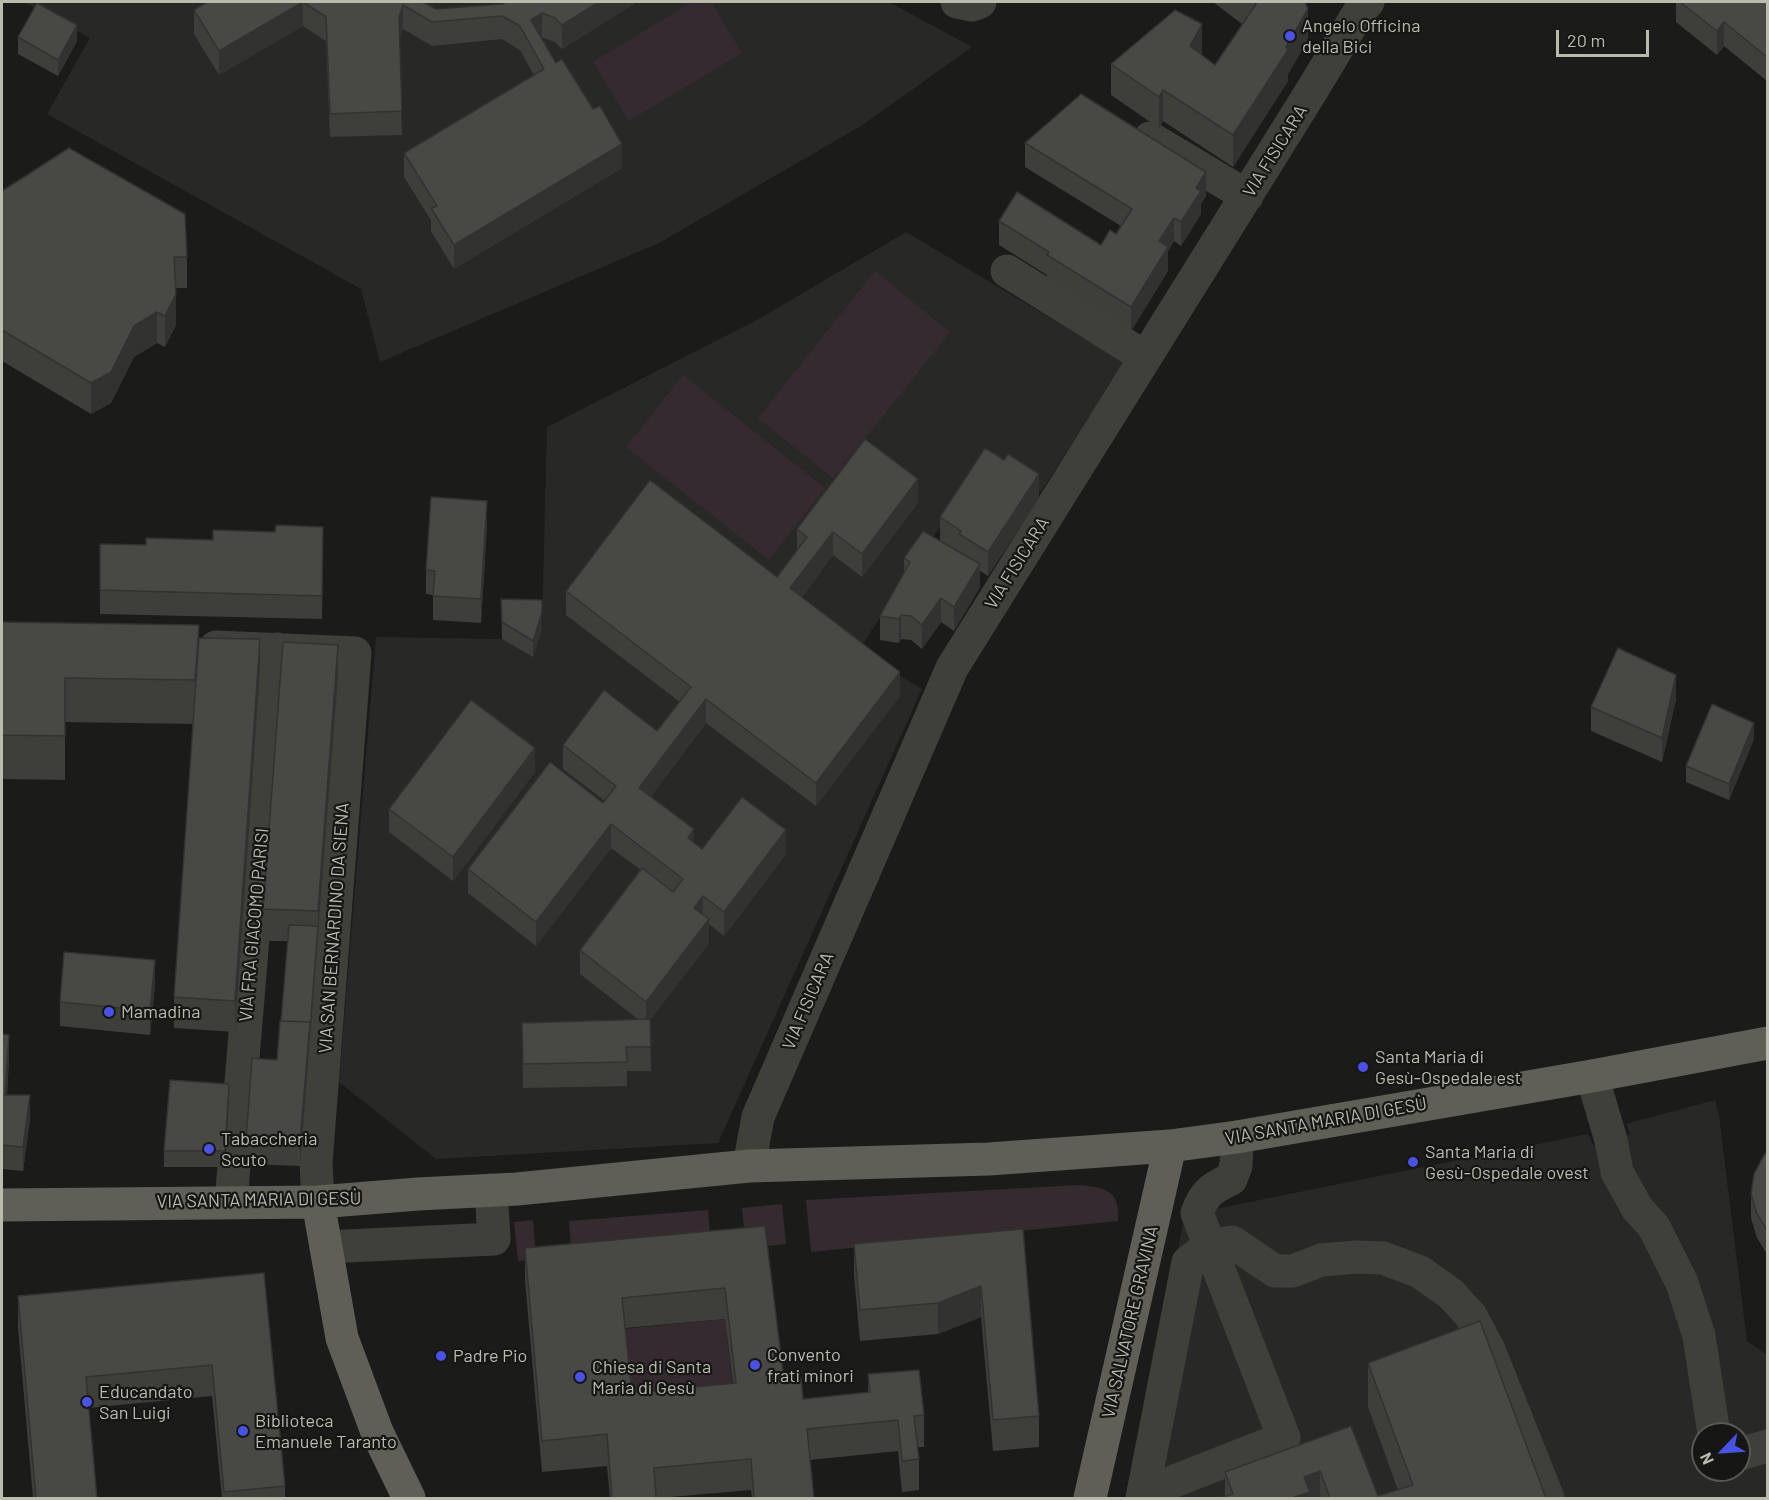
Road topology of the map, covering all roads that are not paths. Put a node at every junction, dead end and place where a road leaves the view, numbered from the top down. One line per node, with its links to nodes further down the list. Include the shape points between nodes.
1 (957, 2): 2 (street)
2 (980, 2)
3 (1358, 5): 5 (street, VIA FISICARA)
4 (1127, 125): 5 (street)
5 (1247, 196): 7 (street, VIA FISICARA)
6 (1007, 271): 7 (street)
7 (1145, 357): 15 (street, VIA FISICARA, via 951,668 758,1117)
8 (181, 645): 9 (street)
9 (277, 649): 17 (street, VIA FRA GIACOMO PARISI); 18 (street, VIA SAN BERNARDINO DA SIENA, via 355,653 316,1162)
10 (1767, 1043): 11 (main road, VIA SANTA MARIA DI GESÙ)
11 (1592, 1076): 12 (main road, VIA SANTA MARIA DI GESÙ); 22 (street, via 1623,1186 1654,1227 1682,1283 1699,1336)
12 (1237, 1137): 13 (main road, VIA SANTA MARIA DI GESÙ); 20 (street, via 1236,1166 1231,1179 1213,1188 1197,1214)
13 (1170, 1146): 14 (main road, VIA SANTA MARIA DI GESÙ); 27 (main road, VIA SALVATORE GRAVINA)
14 (989, 1159): 15 (main road); 16 (main road, via 824,1184 766,1188 673,1193)
15 (749, 1166): 16 (main road)
16 (504, 1189): 18 (main road, VIA SANTA MARIA DI GESÙ); 21 (street, via 494,1239)
17 (231, 1202): 18 (main road, VIA SANTA MARIA DI GESÙ); 19 (main road, VIA SANTA MARIA DI GESÙ)
18 (318, 1202): 21 (main road)
19 (2, 1205)
20 (1209, 1246): 25 (street, via 1188,1262); 25 (street, via 1284,1438); 28 (street, via 1232,1242 1275,1271 1293,1271 1321,1260 1383,1258 1420,1272 1451,1294 1471,1316 1489,1350)
21 (326, 1247): 26 (main road, via 342,1338 377,1432)
22 (1712, 1422)
23 (1767, 1446): 24 (street)
24 (1751, 1451)
25 (1143, 1496)
26 (409, 1498)
27 (1090, 1498)
28 (1548, 1498)

